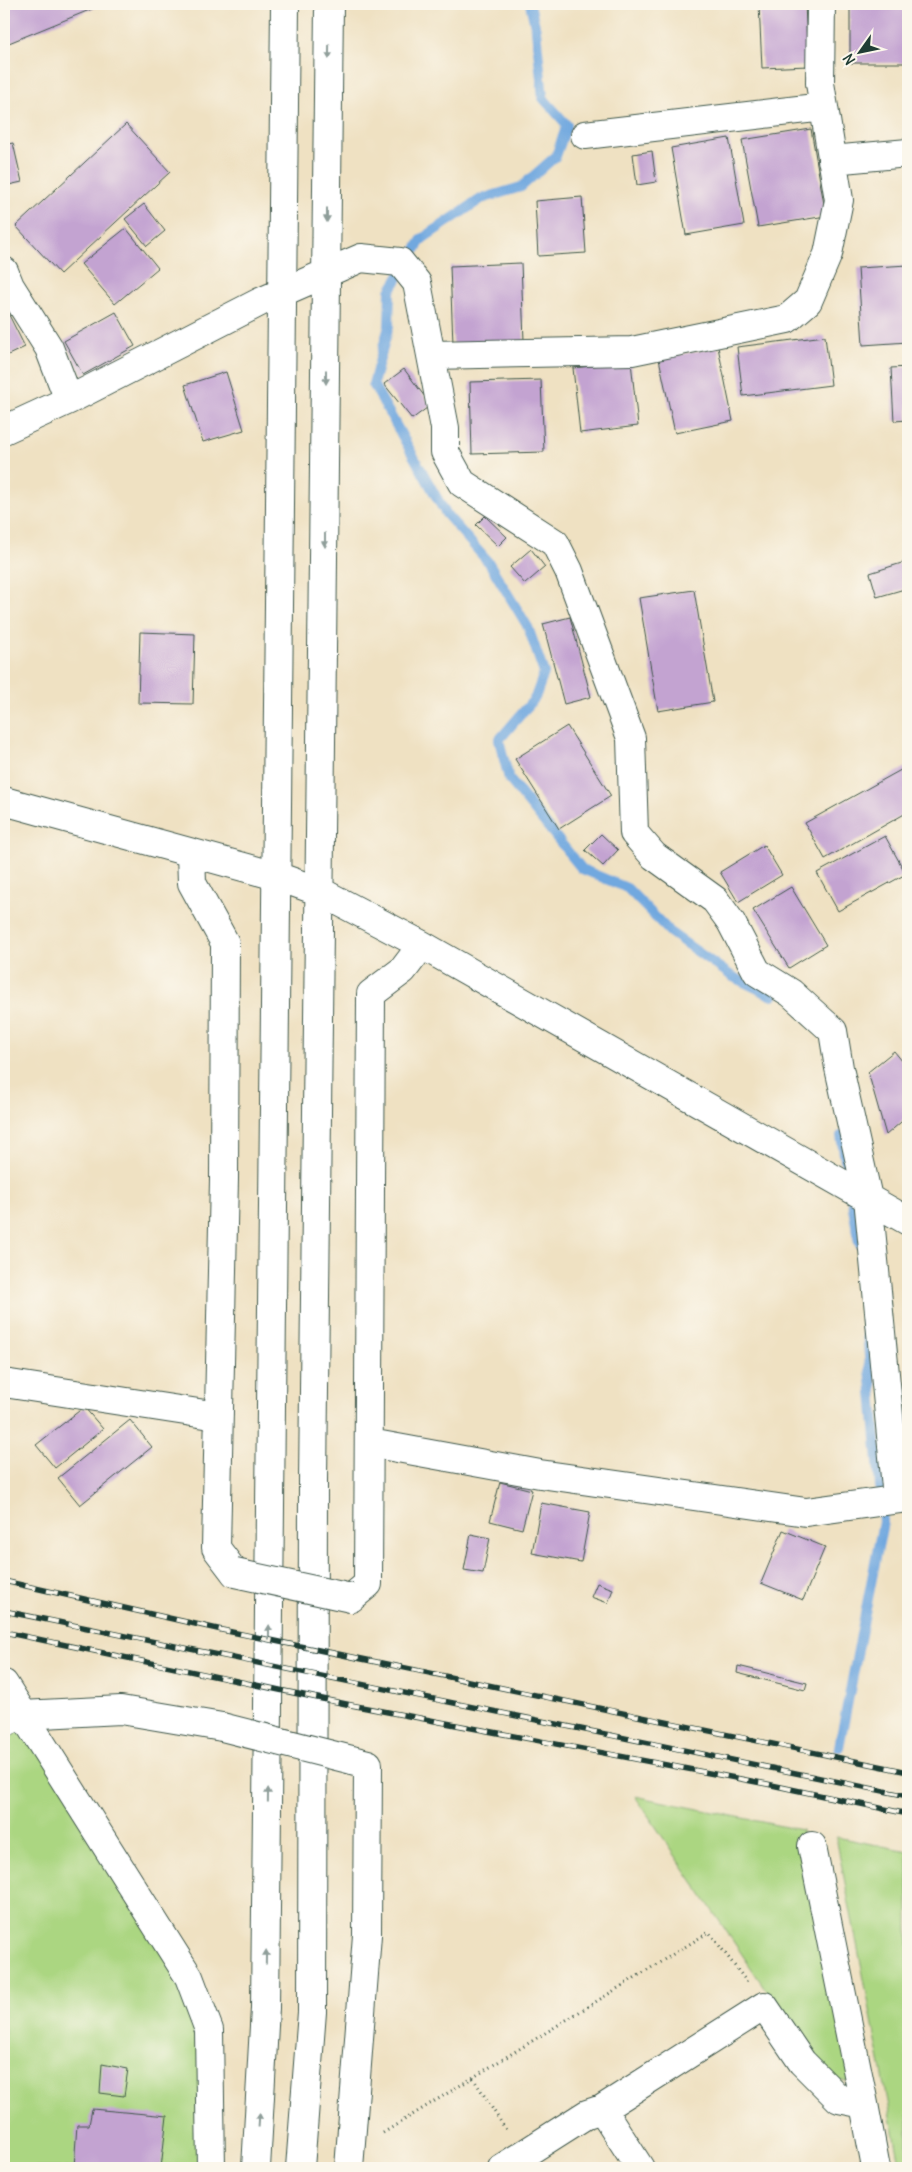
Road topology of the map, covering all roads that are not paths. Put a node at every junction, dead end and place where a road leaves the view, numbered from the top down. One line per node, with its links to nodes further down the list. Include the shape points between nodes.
1 (285, 4): 10 (street)
2 (329, 4): 9 (street, one-way to 9)
3 (822, 4): 4 (street, via 820,83)
4 (824, 107): 5 (street); 7 (street)
5 (585, 136)
6 (908, 153): 7 (street)
7 (832, 160): 11 (street, via 839,200 828,254 808,301 787,319 632,351)
8 (4, 271): 12 (street, via 49,348)
9 (326, 273): 10 (street); 11 (street, via 361,258 400,262 417,283); 17 (street, one-way to 17)
10 (282, 293): 12 (street); 16 (street)
11 (432, 355): 19 (street, via 446,452 462,483 555,543 569,571 631,738 634,833 654,856 715,900 731,922 757,972 791,993 833,1031)
12 (69, 400): 13 (street)
13 (4, 430)
14 (4, 801): 15 (street)
15 (191, 853): 16 (street); 22 (street, via 192,883 225,943)
16 (276, 876): 17 (street); 33 (street, one-way to 16, via 266,2008)
17 (321, 892): 18 (street); 34 (street, via 313,1492 312,2012)
18 (422, 945): 19 (street); 23 (street, via 403,970 371,994)
19 (868, 1198): 20 (street); 24 (street)
20 (908, 1221)
21 (4, 1382): 22 (street)
22 (218, 1416): 23 (street, bridge, via 216,1548 235,1573 351,1598 368,1584)
23 (370, 1443): 24 (street, via 540,1474 806,1512)
24 (903, 1498)
25 (4, 1684): 26 (street)
26 (13, 1719): 30 (street, bridge, via 121,1710 222,1728 368,1764 367,1935); 32 (street, via 189,1977 209,2030)
27 (812, 1846): 28 (street)
28 (864, 2104): 29 (street, via 838,2099 802,2062 764,2006); 36 (street)
29 (602, 2110): 31 (street, via 587,2114); 35 (street)
30 (350, 2161)
31 (512, 2162)
32 (211, 2168)
33 (256, 2168)
34 (300, 2168)
35 (640, 2168)
36 (876, 2168)

